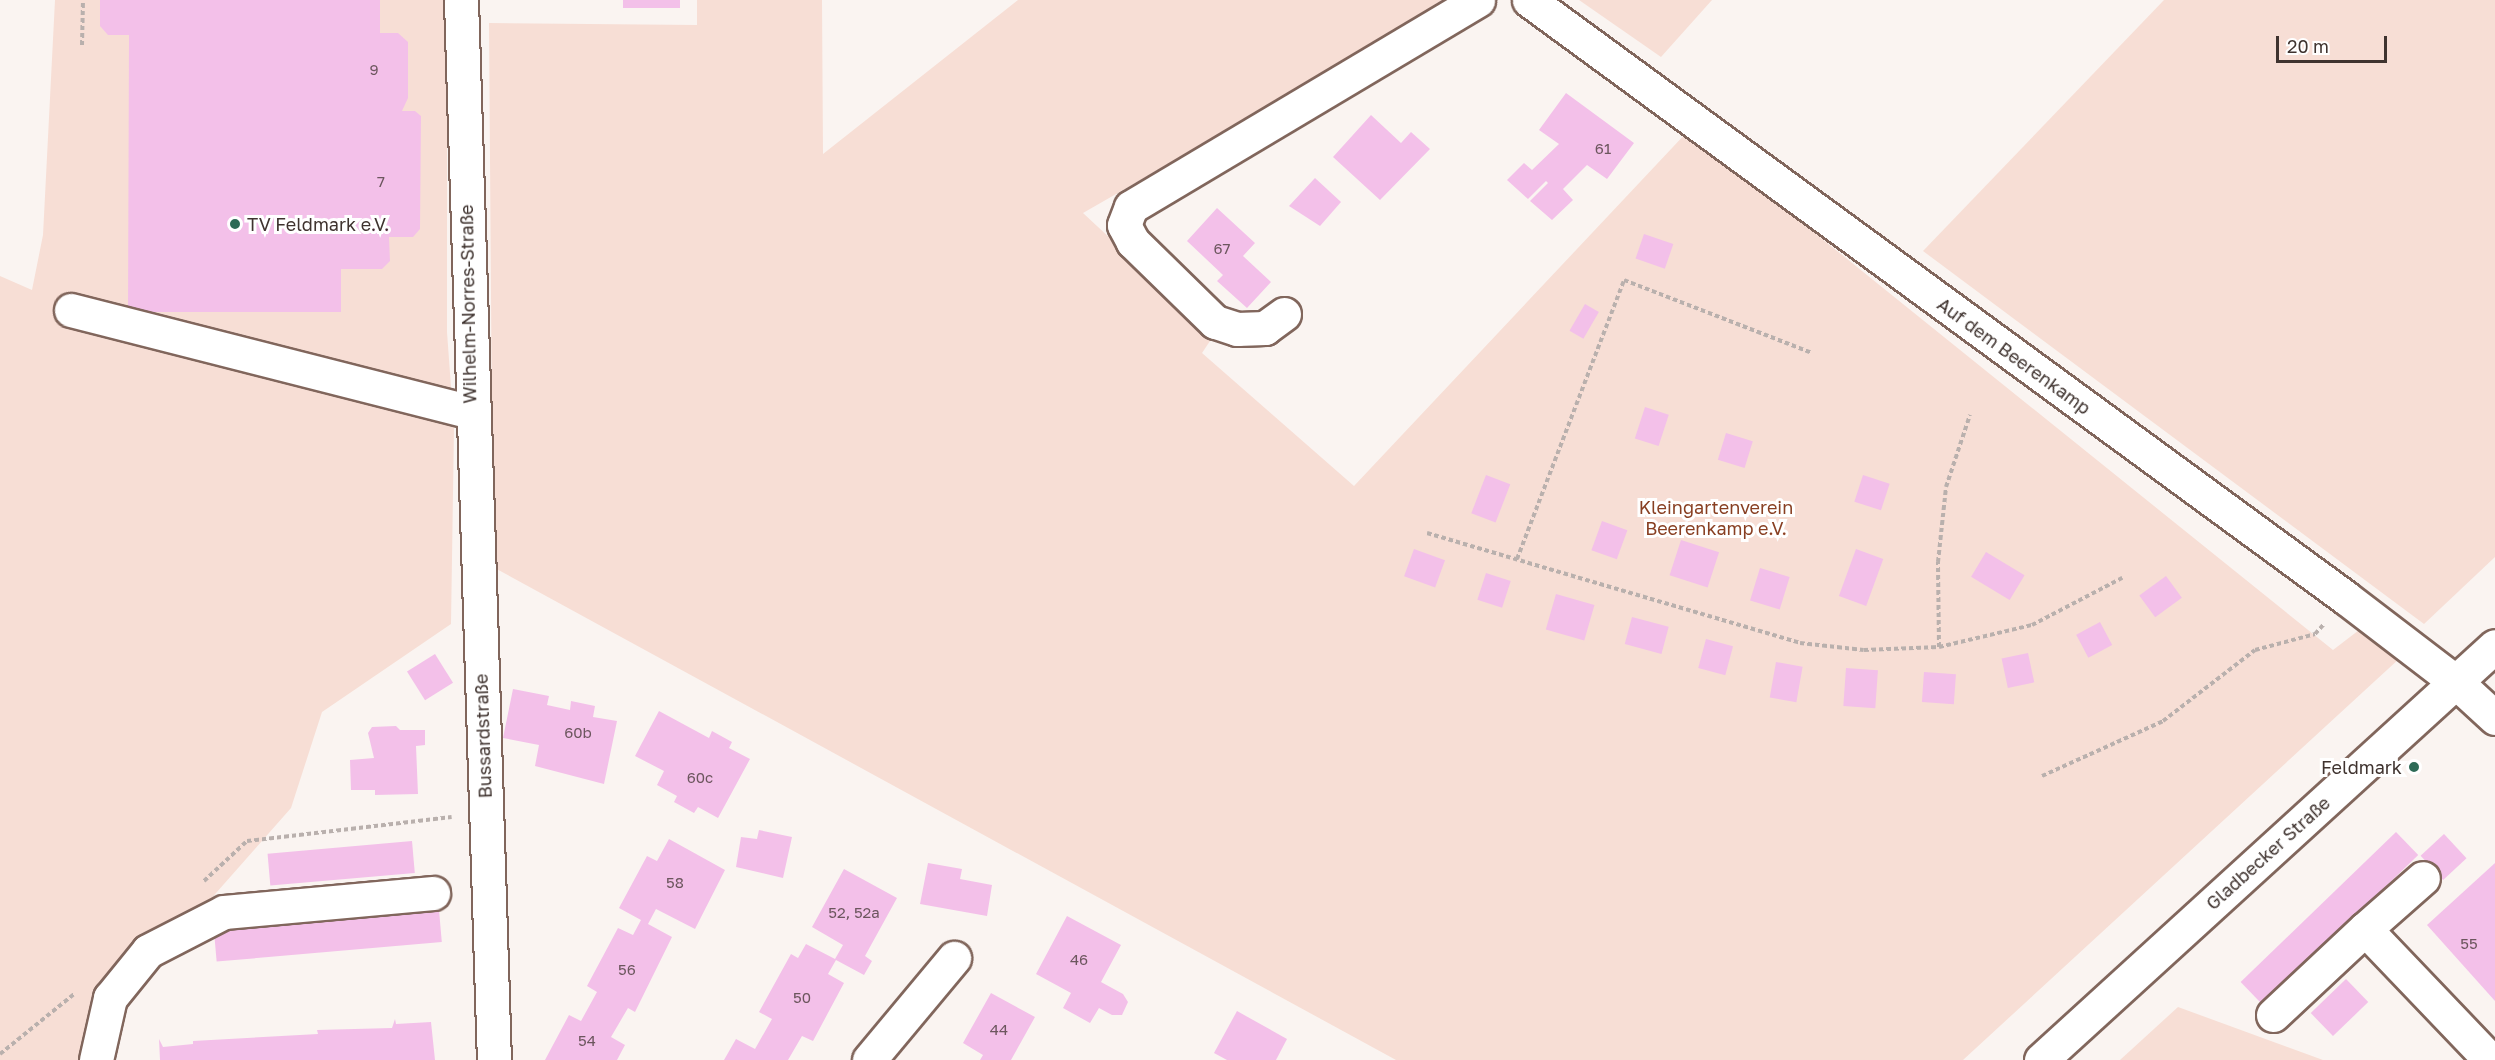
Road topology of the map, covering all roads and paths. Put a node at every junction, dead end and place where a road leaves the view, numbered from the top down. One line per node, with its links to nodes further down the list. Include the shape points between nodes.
1 (83, 0): 5 (path)
2 (461, 0): 9 (street, Wilhelm-Norres-Straße)
3 (1478, 0): 7 (street, via 1131,207 1124,225 1132,242 1215,322 1237,329 1265,328)
4 (1529, 0): 14 (street, Auf dem Beerenkamp)
5 (82, 45)
6 (71, 310): 9 (street, Wilhelm-Norres-Straße)
7 (1284, 314)
8 (1812, 353): 12 (path, via 1624,280)
9 (471, 412): 26 (street, Bussardstraße)
10 (1970, 415): 16 (path, via 1946,487 1938,562)
11 (1427, 533): 12 (path)
12 (1517, 559): 16 (path, via 1800,643 1864,650)
13 (2122, 578): 16 (path, via 2032,625)
14 (2346, 598): 17 (street, Auf dem Beerenkamp); 19 (path, via 2315,634 2255,650 2163,721)
15 (2495, 646): 17 (street, Gladbecker Straße)
16 (1940, 647)
17 (2456, 682): 18 (street, Auf dem Beerenkamp); 28 (street, Gladbecker Straße)
18 (2495, 718)
19 (2042, 776)
20 (2423, 878): 22 (street)
21 (433, 893): 25 (street, via 224,912 148,951 110,998)
22 (2365, 930): 24 (street); 29 (street)
23 (954, 958): 27 (street)
24 (2273, 1015)
25 (96, 1060)
26 (494, 1060)
27 (869, 1060)
28 (2041, 1060)
29 (2490, 1060)

